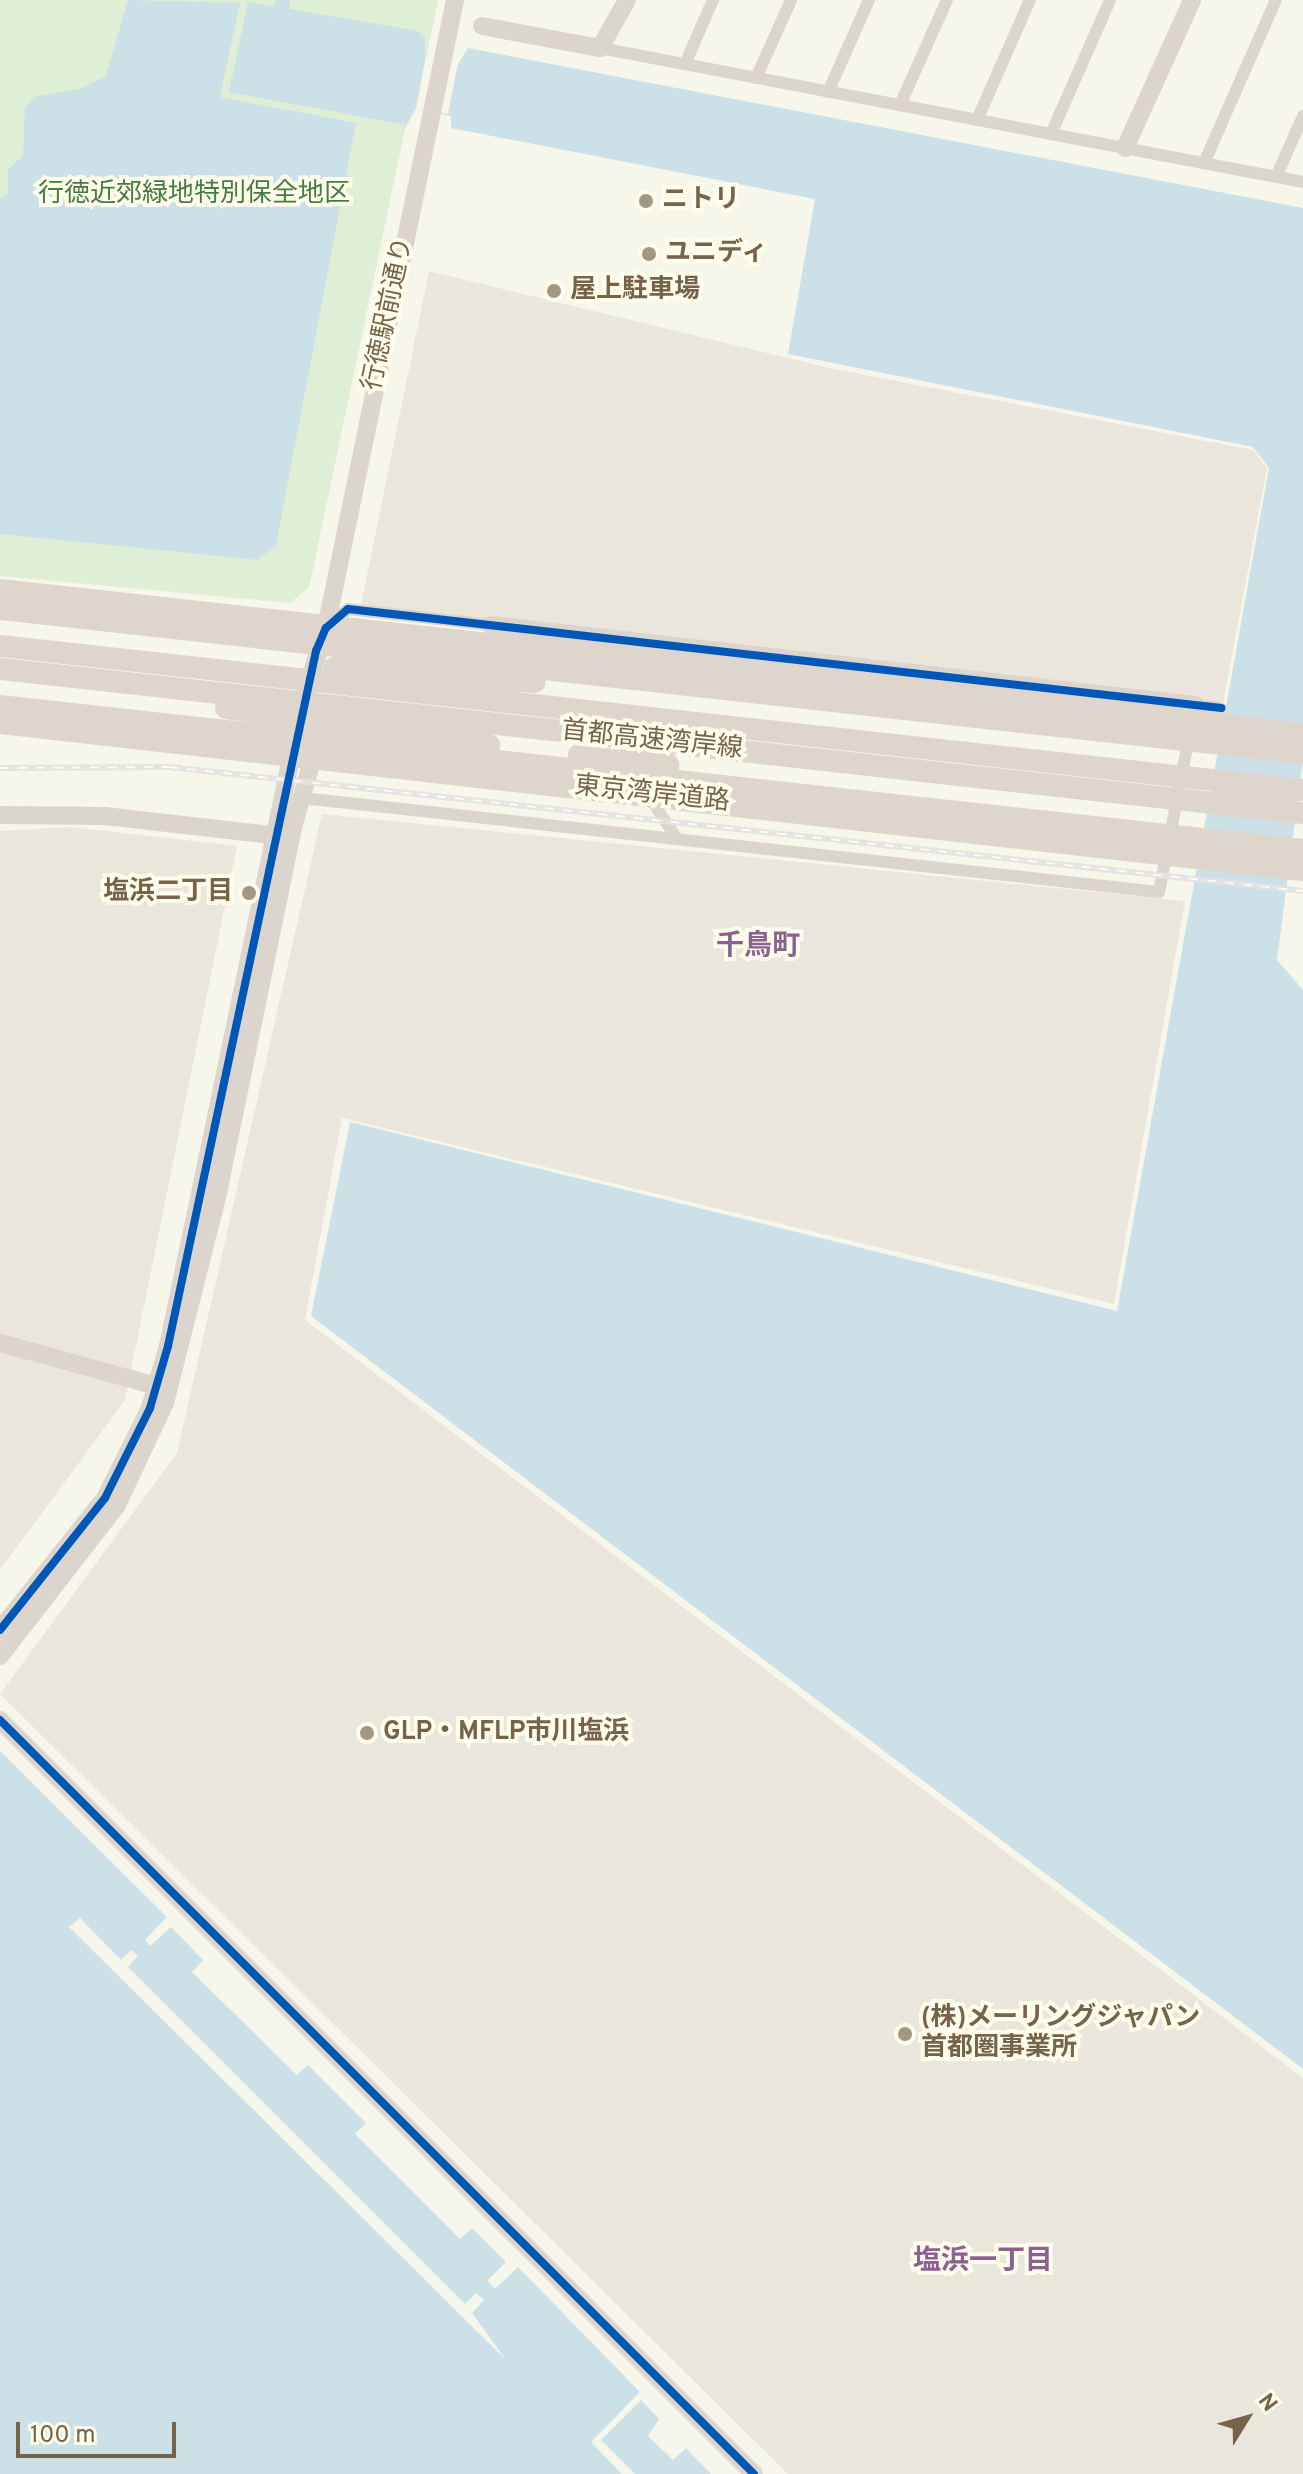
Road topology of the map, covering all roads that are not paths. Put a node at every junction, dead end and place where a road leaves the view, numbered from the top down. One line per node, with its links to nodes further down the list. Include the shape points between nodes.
1 (455, 0): 27 (street, 行徳駅前通り)
2 (627, 0): 12 (street)
3 (713, 0): 13 (street)
4 (791, 0): 14 (street)
5 (869, 0): 15 (street)
6 (947, 0): 16 (street)
7 (1030, 0): 18 (street)
8 (1110, 0): 19 (street)
9 (1192, 0): 20 (street)
10 (1276, 0): 21 (street)
11 (482, 26): 12 (street)
12 (600, 48): 13 (street)
13 (685, 64): 14 (street)
14 (756, 78): 15 (street)
15 (828, 92): 16 (street)
16 (900, 105): 18 (street)
17 (1303, 116): 22 (street)
18 (977, 120): 19 (street)
19 (1051, 134): 20 (street)
20 (1125, 148): 21 (street)
21 (1204, 163): 22 (street)
22 (1276, 177): 23 (street)
23 (1303, 182)
24 (0, 590): 27 (highway)
25 (0, 609): 35 (highway)
26 (491, 625): 27 (street, via 348,609); 32 (street)
27 (326, 628): 31 (highway); 41 (street, via 335,654)
28 (0, 646): 30 (highway, 首都高速湾岸線)
29 (0, 671): 42 (highway); 46 (highway, 首都高速湾岸線)
30 (261, 674): 35 (highway, via 293,668 449,675 711,699); 43 (highway, 首都高速湾岸線)
31 (967, 705): 35 (highway); 37 (highway); 38 (highway)
32 (1195, 705): 34 (street); 53 (street, via 1159,892)
33 (0, 706): 42 (highway, 東京湾岸道路)
34 (1221, 708)
35 (913, 709)
36 (0, 723): 41 (highway, 東京湾岸道路)
37 (1303, 734)
38 (1187, 740): 39 (highway); 40 (highway)
39 (1303, 743)
40 (1303, 753)
41 (302, 756): 44 (highway, 東京湾岸道路); 45 (street); 52 (street)
42 (623, 767): 49 (highway, 東京湾岸道路, via 748,776 774,790)
43 (1303, 790)
44 (648, 795): 49 (highway, 東京湾岸道路); 53 (street)
45 (302, 798): 53 (street); 57 (street)
46 (1181, 799): 47 (highway, 首都高速湾岸線); 50 (highway, via 1233,817)
47 (1303, 813)
48 (0, 815): 52 (street, via 105,816)
49 (946, 820): 51 (highway, 東京湾岸道路); 56 (highway, 東京湾岸道路)
50 (1303, 826)
51 (1116, 829): 54 (highway, 東京湾岸道路); 55 (highway, via 1203,849)
52 (273, 835): 57 (street)
53 (677, 839)
54 (1303, 850)
55 (1303, 862)
56 (1303, 870)
57 (264, 923): 59 (street)
58 (0, 1343): 59 (street)
59 (163, 1388): 60 (street, via 139,1466 117,1505)
60 (2, 1642)
61 (0, 1720): 62 (street)
62 (754, 2474)

